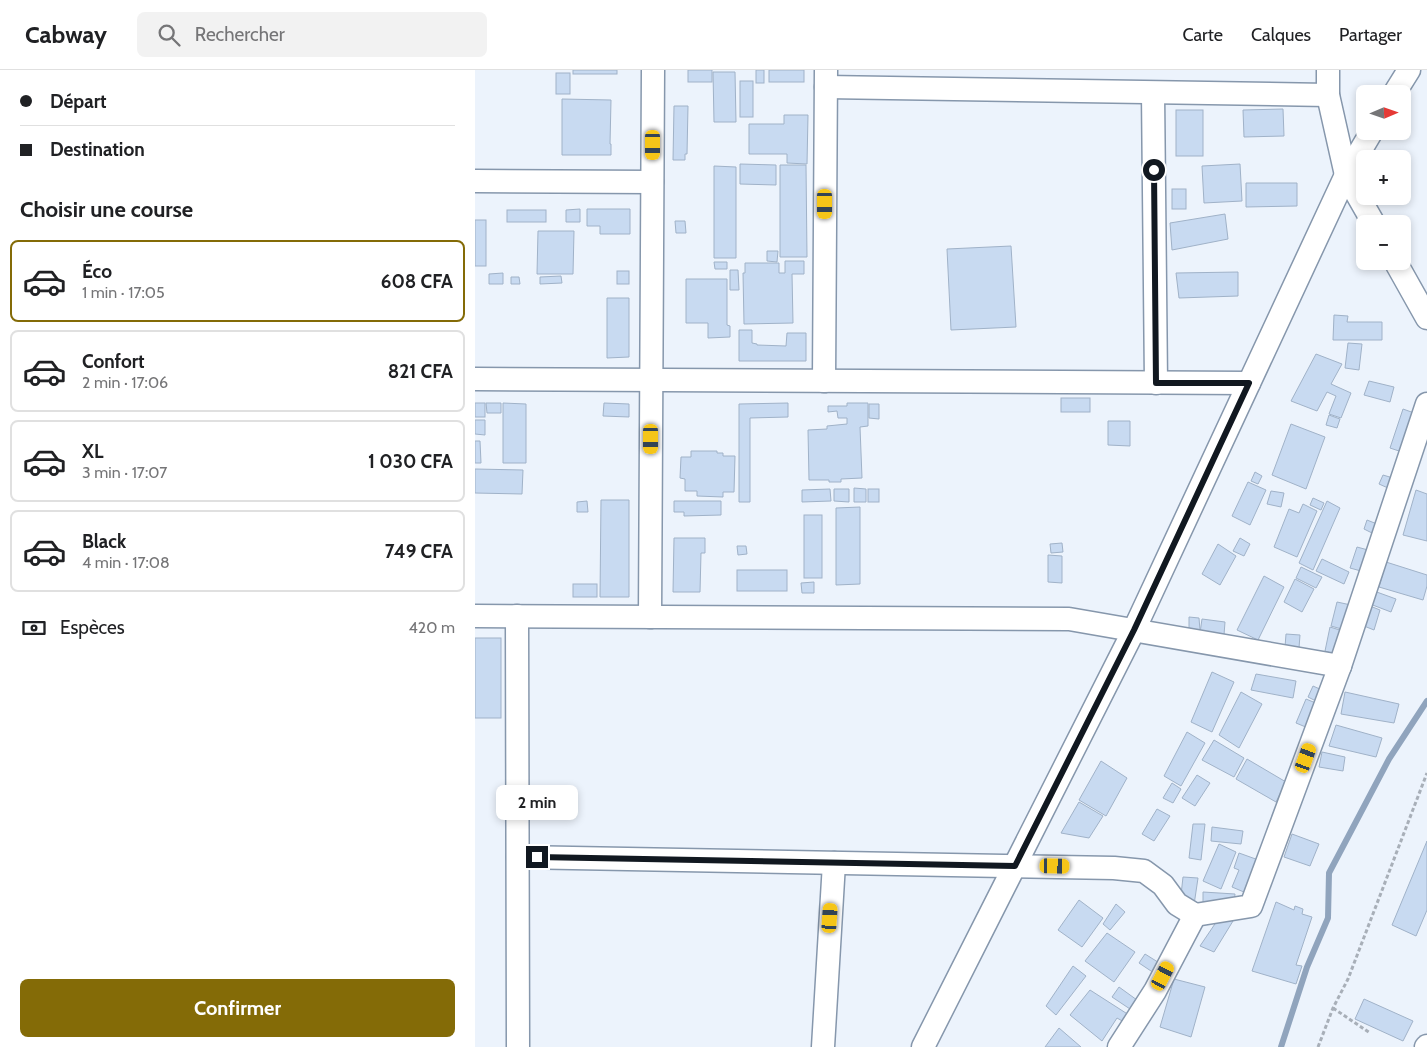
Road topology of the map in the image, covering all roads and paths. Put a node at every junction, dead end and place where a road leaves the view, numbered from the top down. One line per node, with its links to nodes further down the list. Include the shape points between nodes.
1 (653, 70): 11 (street)
2 (1328, 70): 7 (street)
3 (1409, 70): 5 (street)
4 (826, 78): 6 (street); 17 (street)
5 (1400, 85)
6 (1153, 93): 7 (street); 18 (street)
7 (1328, 95): 9 (street)
8 (1367, 140): 9 (street)
9 (1346, 175): 12 (street); 19 (street)
10 (475, 181): 11 (street)
11 (652, 182): 16 (street)
12 (1369, 215)
13 (1400, 270): 14 (street)
14 (1427, 318)
15 (475, 379): 16 (street)
16 (651, 380): 17 (street); 23 (street)
17 (824, 381): 18 (street)
18 (1156, 383): 19 (street)
19 (1249, 383): 24 (street)
20 (1427, 404): 25 (street)
21 (475, 616): 22 (street)
22 (517, 616): 23 (street); 27 (street)
23 (650, 616): 24 (street, via 1069,619)
24 (1134, 630): 25 (street); 29 (street)
25 (1340, 666): 30 (street, via 1251,906)
26 (1427, 773): 31 (path, via 1348,979)
27 (518, 857): 28 (street); 33 (street)
28 (833, 863): 29 (street); 34 (street)
29 (1015, 866): 30 (street, via 1143,871 1163,885 1177,904); 35 (street)
30 (1195, 915): 36 (street, via 1155,991)
31 (1333, 1008): 32 (path); 37 (path)
32 (1370, 1033)
33 (518, 1047)
34 (823, 1047)
35 (923, 1047)
36 (1119, 1047)
37 (1318, 1047)

